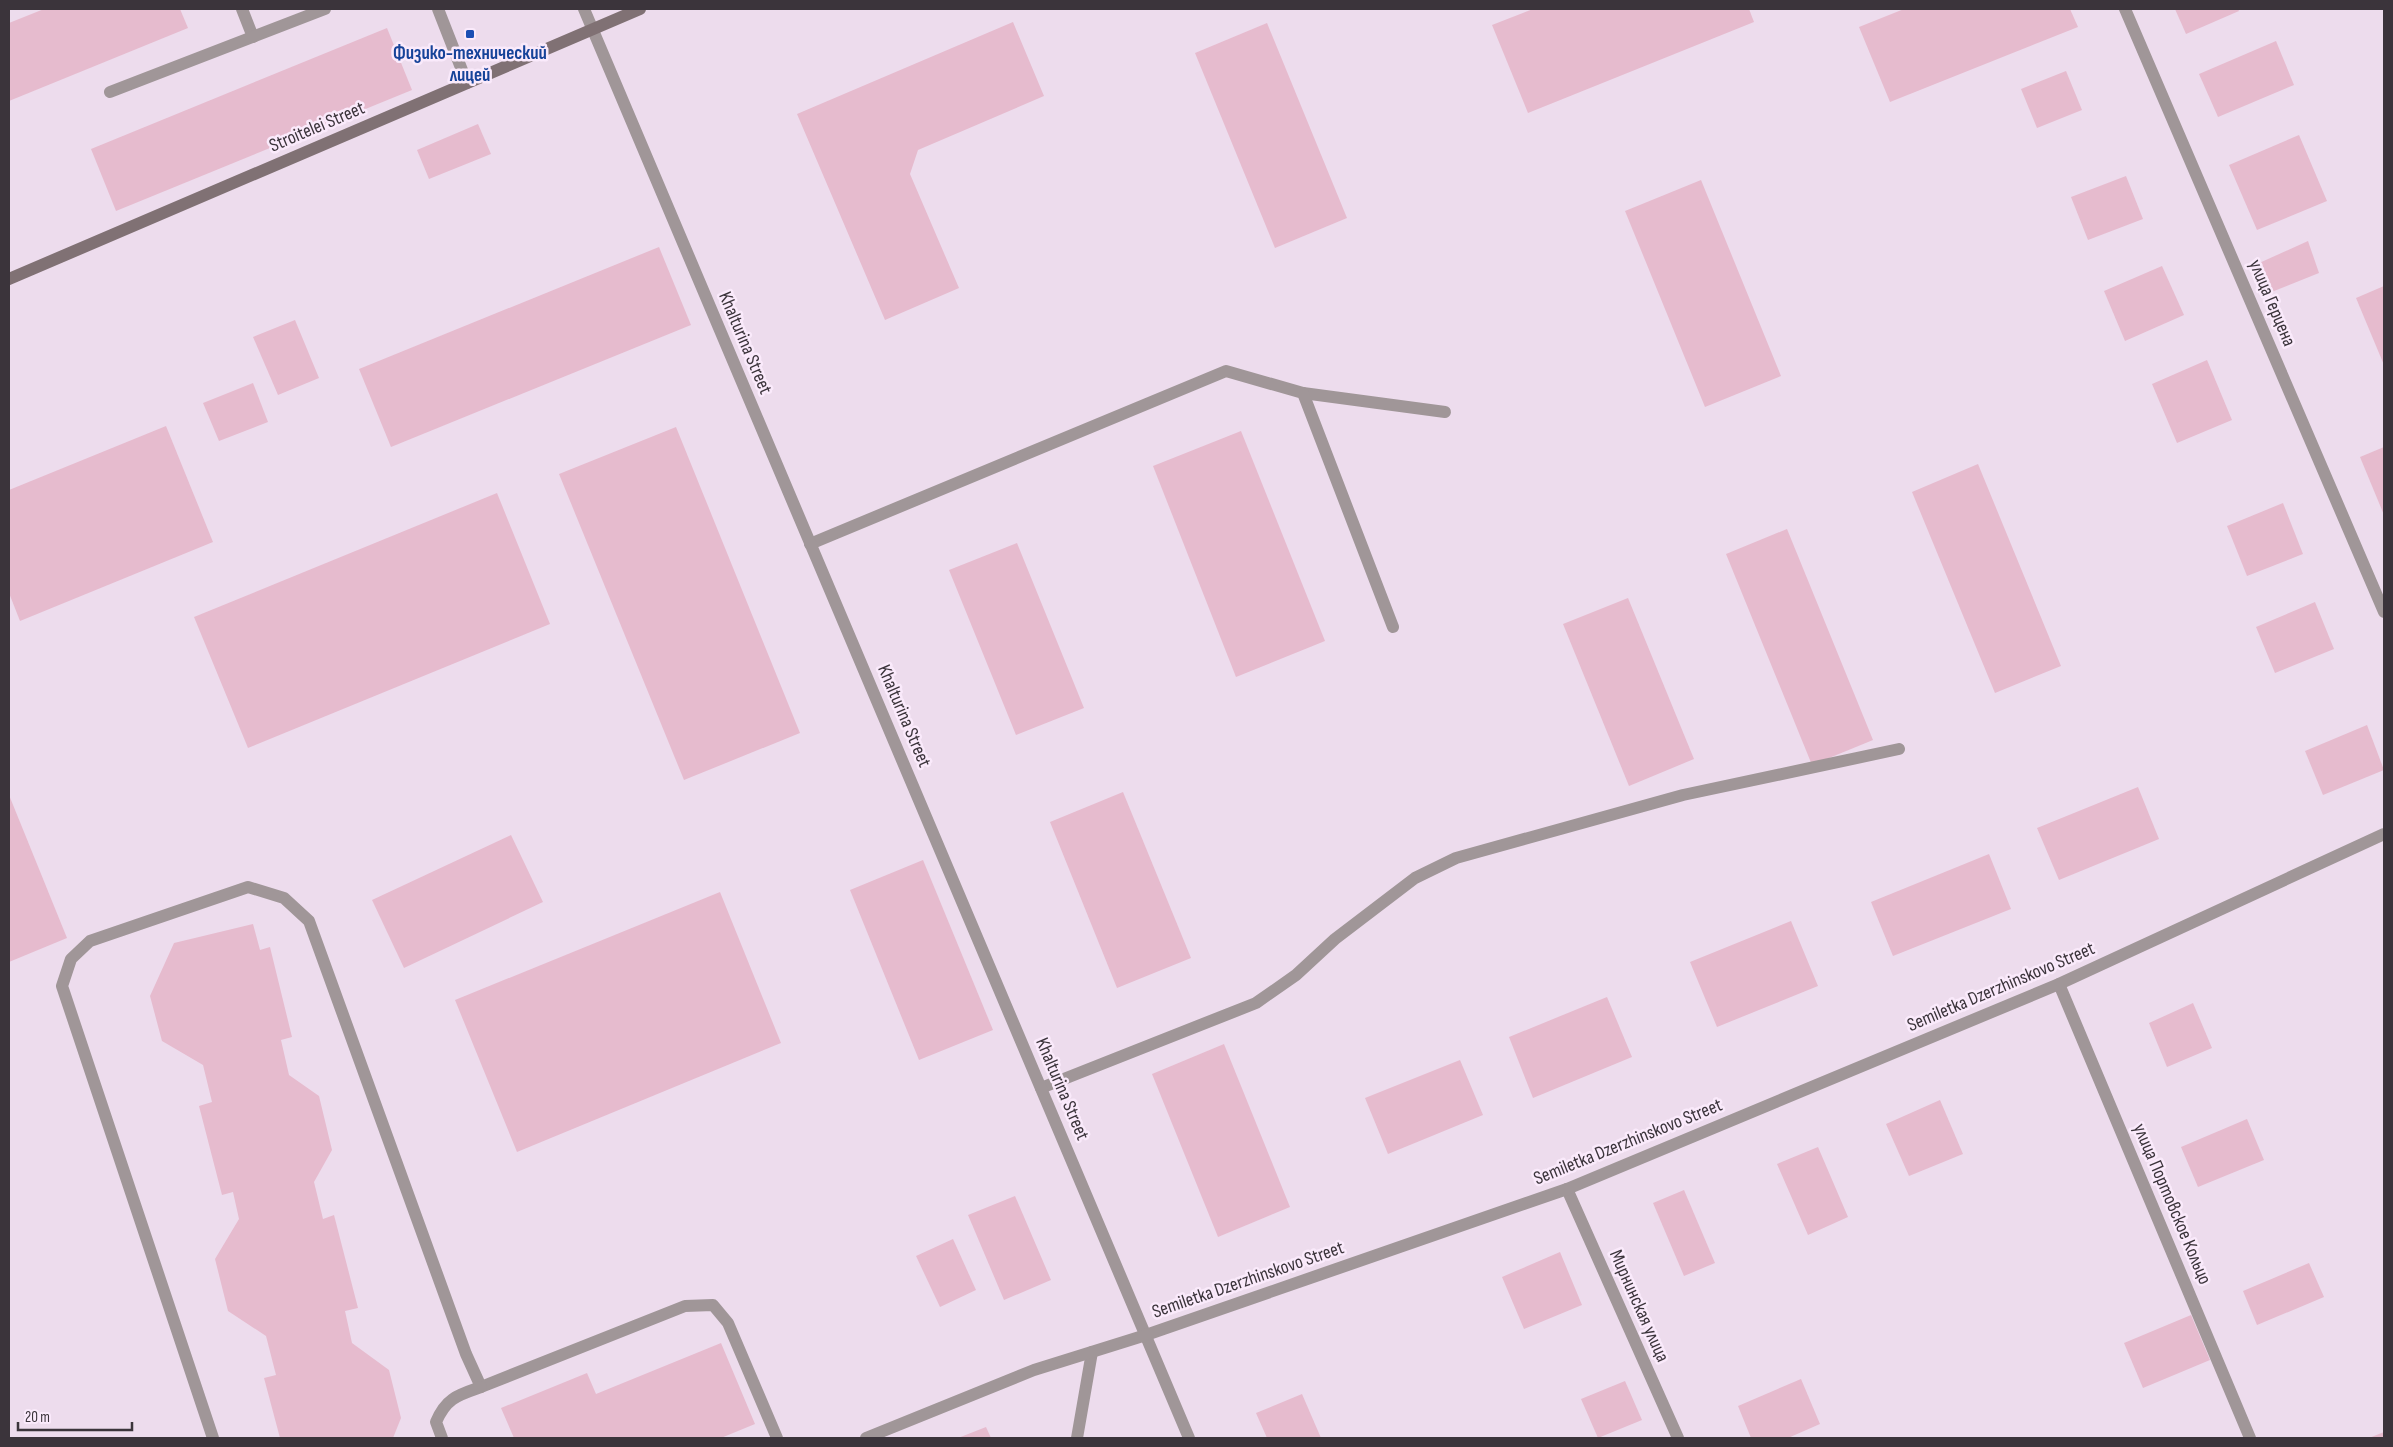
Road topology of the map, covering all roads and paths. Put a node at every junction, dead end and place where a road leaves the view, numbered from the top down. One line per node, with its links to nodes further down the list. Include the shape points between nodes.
1 (242, 9): 8 (street)
2 (325, 9): 8 (street)
3 (438, 9): 9 (street)
4 (584, 9): 7 (street, Khalturina Street)
5 (640, 9): 7 (main road, Stroitelei Street)
6 (2125, 9): 15 (street, улица Герцена)
7 (591, 28): 9 (main road, Stroitelei Street); 14 (street, Khalturina Street)
8 (253, 37): 10 (street)
9 (467, 83): 11 (main road, Stroitelei Street)
10 (110, 92)
11 (9, 279)
12 (1303, 393): 13 (street); 14 (street, via 1226,371); 16 (street)
13 (1445, 412)
14 (810, 544): 20 (street, Khalturina Street)
15 (2384, 612)
16 (1393, 627)
17 (1899, 749): 20 (street, via 1683,795 1456,858 1415,878 1256,1004)
18 (2384, 834): 19 (street, Semiletka Dzerzhinskovo Street)
19 (2060, 984): 21 (street, Semiletka Dzerzhinskovo Street); 32 (street, улица Портовское Кольцо)
20 (1041, 1088): 22 (street, Khalturina Street)
21 (1566, 1189): 22 (street, Semiletka Dzerzhinskovo Street); 31 (street, Мирнинская улица)
22 (1146, 1335): 23 (street, Semiletka Dzerzhinskovo Street); 30 (street, Khalturina Street)
23 (1092, 1352): 28 (street, Semiletka Dzerzhinskovo Street, via 1034,1370); 29 (street)
24 (481, 1387): 25 (street, via 466,1354 309,921 284,898 248,887 90,941 71,959 62,986); 26 (street, via 456,1396 442,1408 436,1422); 27 (street, via 686,1306 713,1305 728,1323)
25 (213, 1438)
26 (442, 1438)
27 (777, 1438)
28 (866, 1438)
29 (1077, 1438)
30 (1189, 1438)
31 (1678, 1438)
32 (2250, 1438)

